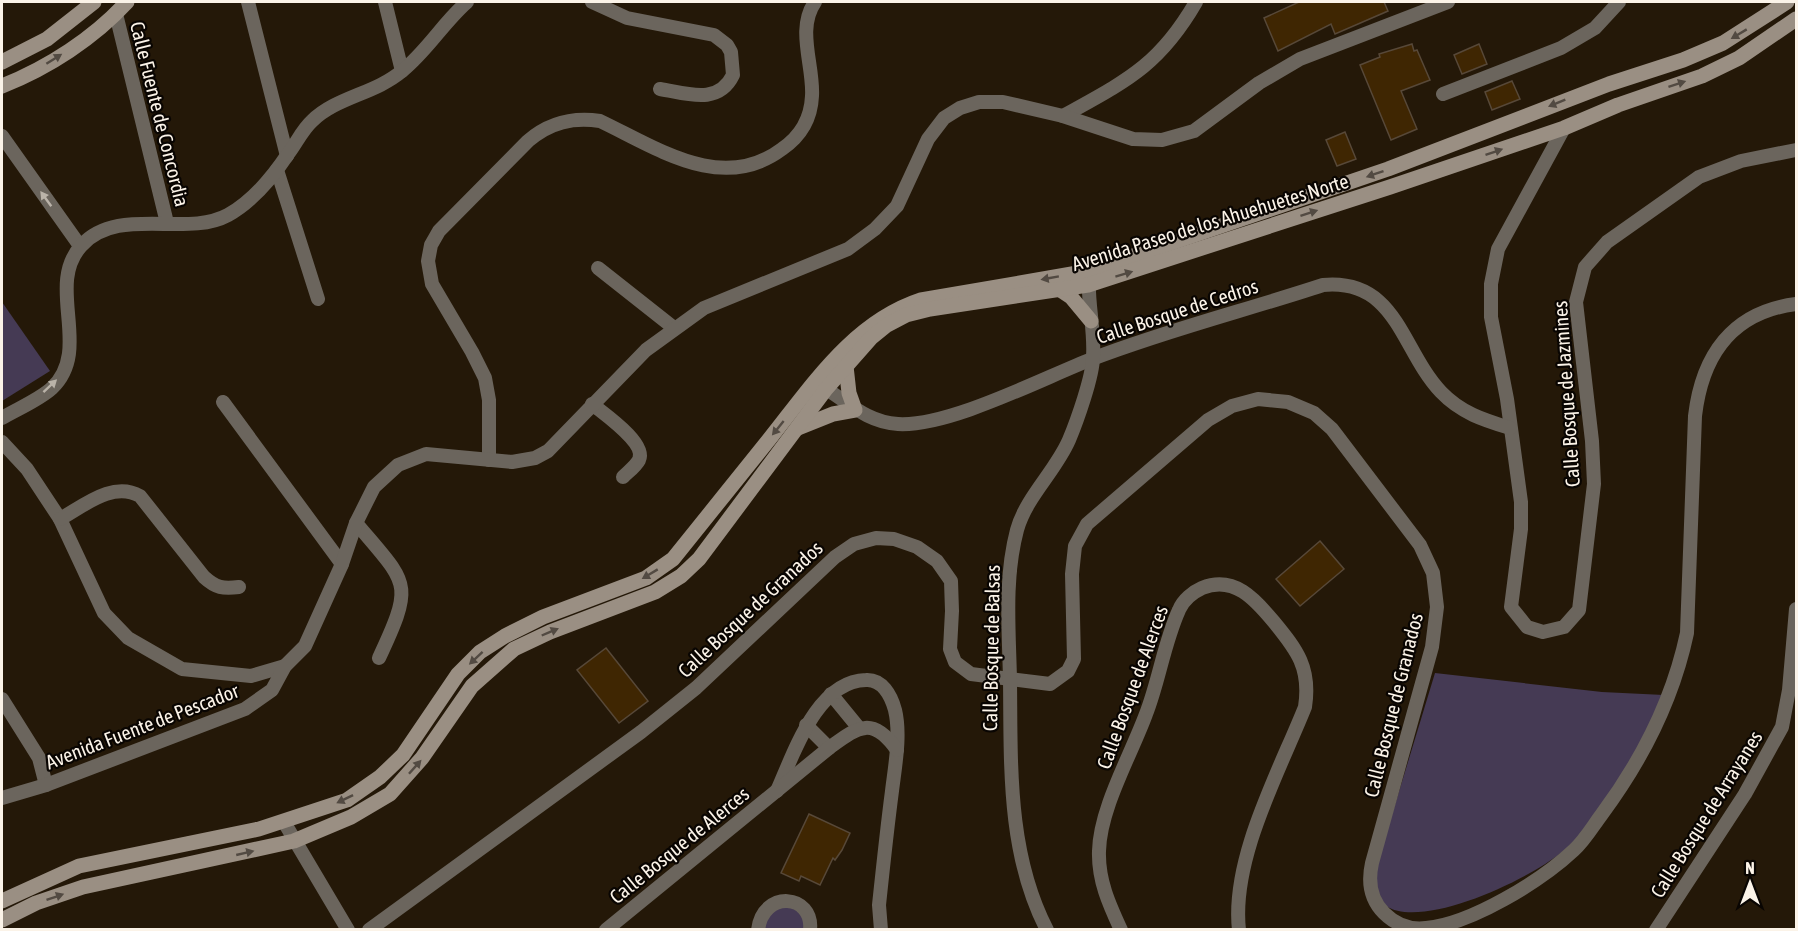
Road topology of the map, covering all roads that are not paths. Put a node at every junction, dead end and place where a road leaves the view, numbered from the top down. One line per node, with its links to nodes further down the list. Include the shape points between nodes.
1 (94, 2): 14 (street, via 46,39)
2 (128, 2): 12 (street)
3 (248, 2): 23 (street)
4 (385, 2): 15 (street)
5 (467, 2): 15 (street)
6 (591, 2): 17 (street, via 627,18 714,35 731,52 733,75 719,92 705,96)
7 (815, 2): 44 (street, via 807,30 813,95 808,120 794,141 771,158 742,168 717,170 686,162 600,121 562,122 536,134 439,231 429,253 430,277 484,378 489,400)
8 (1196, 2): 19 (street, via 1178,33 1154,60)
9 (1448, 2): 19 (street, Avenida Fuente de Pescador, via 1300,59 1258,83 1194,131 1162,141 1133,139)
10 (1619, 2): 18 (street, via 1595,28 1562,48)
11 (1788, 2): 28 (street, Avenida Paseo de los Ahuehuetes Norte, one-way to 28, via 1723,43 1683,60)
12 (116, 14): 16 (street, one-way to 12, via 57,58); 25 (street, Calle Fuente de Concordia)
13 (1797, 19): 20 (street, Avenida Paseo de los Ahuehuetes Norte, one-way to 13, via 1702,76 1738,58)
14 (2, 62)
15 (402, 71): 23 (street, via 377,89 324,110 309,123)
16 (2, 86)
17 (660, 89)
18 (1443, 94)
19 (1063, 116): 33 (street, Avenida Fuente de Pescador, via 1003,102 979,102 960,108 944,118 928,139 897,206 875,229 848,249 704,308)
20 (1564, 128): 28 (street, Avenida Paseo de los Ahuehuetes Norte, one-way to 20); 41 (street, Calle Bosque de Jazmines, via 1498,249 1493,266 1491,317)
21 (2, 136): 26 (street, one-way to 21)
22 (1797, 150): 41 (street, Calle Bosque de Jazmines, via 1741,161 1699,177 1607,242 1585,267 1576,302 1592,441 1593,504 1579,610 1564,627 1551,632 1527,627 1511,607 1521,502)
23 (287, 156): 24 (street)
24 (277, 170): 25 (street, via 248,202 225,216 197,223); 30 (street)
25 (167, 223): 26 (street, via 127,224 97,234)
26 (80, 246): 40 (street, one-way to 26, via 52,388 64,369 70,352 66,294 69,271)
27 (598, 268): 33 (street)
28 (1089, 278): 29 (street, Avenida Paseo de los Ahuehuetes Norte); 32 (street, Calle Bosque de Balsas); 36 (street, Avenida Paseo de los Ahuehuetes Norte, one-way to 36, via 921,300 899,307 863,330)
29 (1059, 289): 32 (street); 35 (street, Avenida Paseo de los Ahuehuetes Norte, via 906,315 871,338)
30 (318, 299)
31 (1797, 304): 53 (street, Calle Bosque de Granados, via 1749,319 1727,336 1709,360 1698,387 1687,633 1681,664 1648,742 1617,793 1574,850 1478,912 1426,928 1406,927 1380,910 1371,892 1372,863 1432,647 1437,607 1435,584 1420,544 1332,429 1314,413 1287,402 1258,399 1232,406 1208,420 1106,507 1087,524 1075,546 1072,574 1076,652 1072,665 1063,677 1050,684)
32 (1091, 321): 34 (street, Calle Bosque de Balsas)
33 (674, 328): 38 (street, Avenida Fuente de Pescador)
34 (1094, 359): 39 (street, Calle Bosque de Cedros, via 924,422 890,423); 41 (street, Calle Bosque de Cedros, via 1323,285 1342,285 1362,290 1388,309 1432,381 1449,400 1470,415); 53 (street, Calle Bosque de Balsas, via 1069,440 1018,527 1012,551 1008,615)
35 (846, 366): 36 (street, Avenida Paseo de los Ahuehuetes Norte); 39 (street)
36 (820, 385): 39 (street, Calle Bosque de Cedros); 42 (street, Avenida Paseo de los Ahuehuetes Norte); 63 (street, Avenida Paseo de los Ahuehuetes Norte, one-way to 63, via 673,559 646,578 543,617 480,652 458,674 403,755 380,777 347,800)
37 (223, 402): 48 (street)
38 (592, 404): 44 (street, Avenida Fuente de Pescador, via 542,455 512,462); 45 (street, via 635,440 640,449 639,461)
39 (855, 410): 42 (street, via 814,420)
40 (2, 418)
41 (1510, 428)
42 (795, 430): 64 (street, Avenida Paseo de los Ahuehuetes Norte, one-way to 42, via 351,817 390,794 422,758 472,686 514,649 655,592 681,576 707,549)
43 (2, 442): 46 (street, via 27,469)
44 (489, 460): 47 (street, Avenida Fuente de Pescador, via 426,454 398,465 374,487)
45 (623, 477)
46 (60, 519): 49 (street, via 104,495 129,490 140,496 213,585 224,589); 52 (street, via 104,613 128,638 182,669 251,676)
47 (356, 522): 48 (street, Avenida Fuente de Pescador); 51 (street, via 402,582 400,614)
48 (342, 564): 52 (street, Avenida Fuente de Pescador, via 305,646)
49 (239, 587)
50 (1797, 609): 76 (street, Calle Bosque de Arrayanes, via 1790,690 1782,727 1745,794)
51 (379, 658)
52 (285, 666): 60 (street, Avenida Fuente de Pescador, via 272,690 245,709)
53 (1010, 680): 69 (street, Calle Bosque de Granados, via 977,676 955,662 949,642 951,581 932,557 894,539 876,538 854,544 834,556 756,633 668,710); 73 (street, Calle Bosque de Balsas, via 1014,812 1022,860)
54 (831, 694): 56 (street, Calle Bosque de Alerces); 57 (street); 59 (street, Calle Bosque de Alerces, via 852,680 872,680 887,690 895,710)
55 (2, 699): 60 (street, via 39,758)
56 (806, 725): 58 (street); 61 (street, Calle Bosque de Alerces)
57 (858, 727): 58 (street, Calle Bosque de Alerces); 59 (street, via 874,728 887,736)
58 (829, 748): 61 (street, Calle Bosque de Alerces)
59 (897, 750): 72 (street, Calle Bosque de Alerces, via 879,904)
60 (46, 785): 62 (street, Avenida Fuente de Pescador)
61 (777, 791): 70 (street, Calle Bosque de Alerces)
62 (2, 798)
63 (284, 822): 64 (street); 65 (street, Avenida Paseo de los Ahuehuetes Norte, via 79,866)
64 (294, 841): 66 (street, Avenida Paseo de los Ahuehuetes Norte, one-way to 64, via 83,887); 68 (street)
65 (2, 901)
66 (2, 920)
67 (758, 929): 71 (street, via 766,908 788,900 807,913)
68 (348, 930)
69 (369, 930)
70 (606, 930)
71 (810, 930)
72 (881, 930)
73 (1047, 930)
74 (1121, 930): 75 (street, Calle Bosque de Alerces, via 1101,878 1103,822 1148,711 1179,610 1198,590 1224,585 1248,594 1296,649 1307,686 1305,707 1250,843 1241,882)
75 (1239, 930)
76 (1656, 930)

